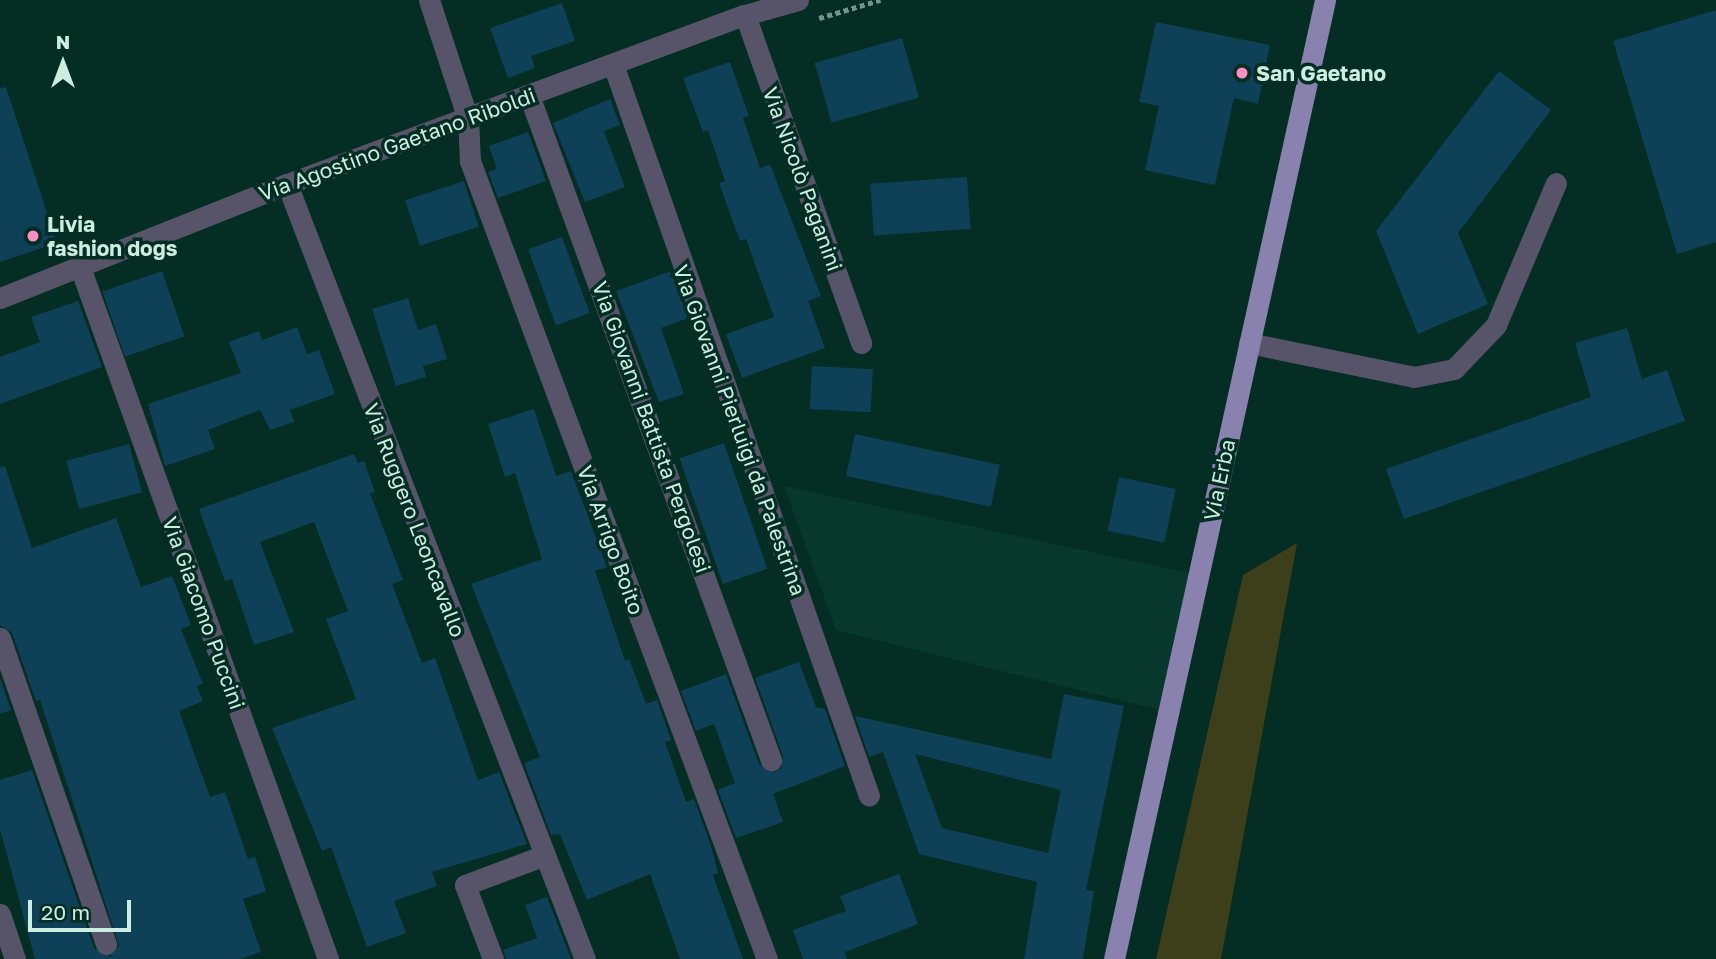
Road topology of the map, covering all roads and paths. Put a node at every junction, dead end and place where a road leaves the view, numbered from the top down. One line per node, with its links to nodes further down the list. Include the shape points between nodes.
1 (429, 0): 7 (street, Via Arrigo Boito)
2 (798, 0): 4 (street, Via Agostino Gaetano Riboldi)
3 (1325, 0): 13 (main road, Via Erba)
4 (745, 15): 5 (street, Via Agostino Gaetano Riboldi); 12 (street, Via Nicolò Paganini)
5 (612, 64): 6 (street, Via Agostino Gaetano Riboldi); 16 (street, Via Giovanni Pierluigi da Palestrina)
6 (530, 95): 7 (street, Via Agostino Gaetano Riboldi); 15 (street, Via Giovanni Battista Pergolesi)
7 (468, 127): 9 (street, Via Agostino Gaetano Riboldi); 24 (street, Via Arrigo Boito, via 470,161)
8 (1556, 183): 13 (street, via 1496,326 1454,369 1414,377)
9 (286, 184): 10 (street, Via Agostino Gaetano Riboldi); 17 (street, Via Ruggero Leoncavallo)
10 (83, 275): 11 (street, Via Agostino Gaetano Riboldi); 21 (street, Via Giacomo Puccini)
11 (0, 299)
12 (861, 343)
13 (1250, 343): 25 (main road, Via Erba)
14 (0, 638): 19 (street)
15 (771, 760)
16 (869, 796)
17 (545, 855): 22 (street, via 465,885); 23 (street, Via Ruggero Leoncavallo)
18 (0, 914): 20 (street)
19 (106, 944)
20 (15, 959)
21 (328, 959)
22 (493, 959)
23 (585, 959)
24 (767, 959)
25 (1114, 959)

